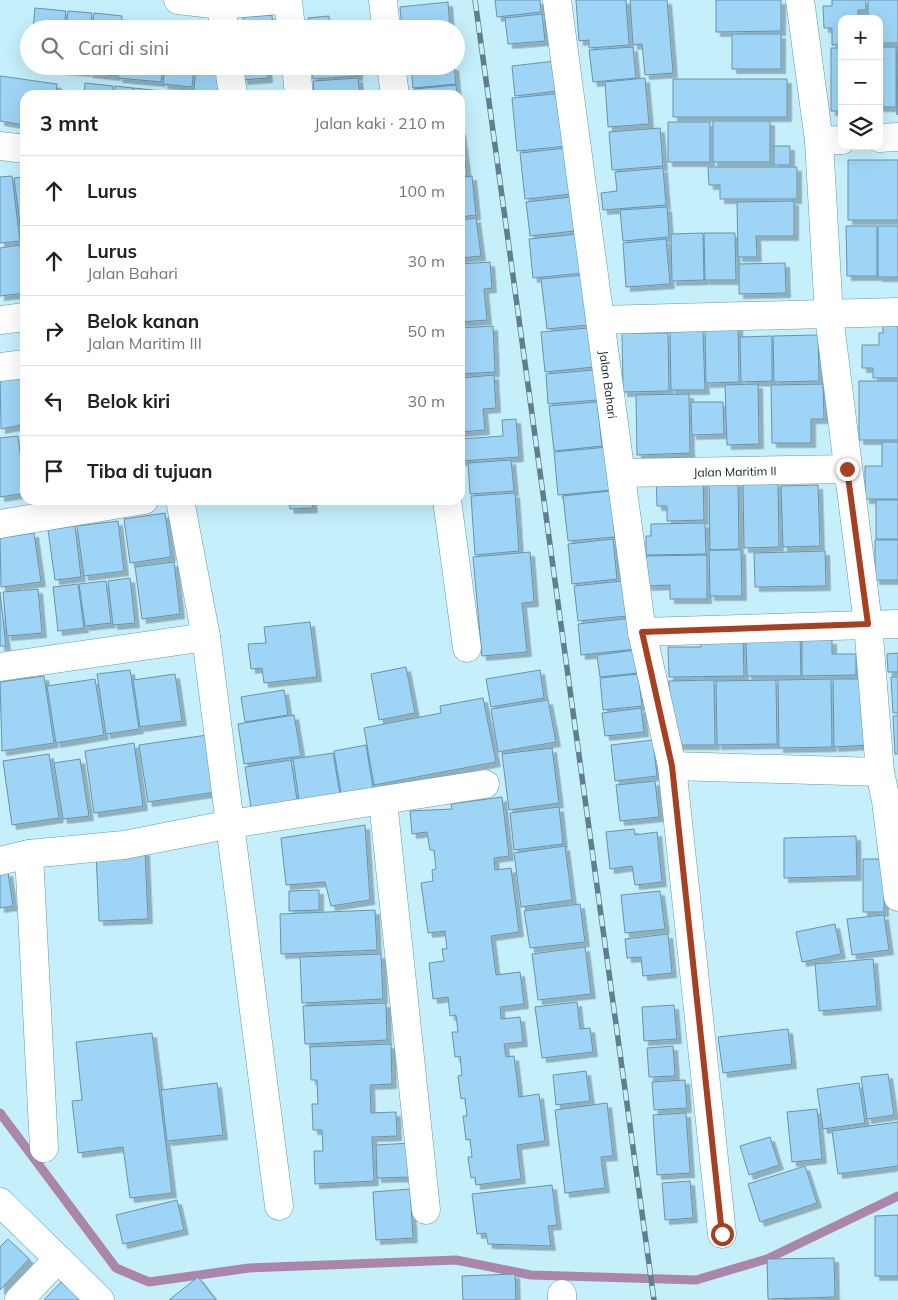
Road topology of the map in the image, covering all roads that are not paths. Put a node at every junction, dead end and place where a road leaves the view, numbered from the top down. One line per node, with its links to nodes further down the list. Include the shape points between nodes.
1 (178, 0): 7 (street)
2 (279, 0): 7 (street)
3 (288, 0): 8 (street)
4 (383, 0): 9 (street)
5 (557, 0): 25 (street, Jalan Bahari)
6 (800, 0): 18 (street)
7 (222, 11)
8 (290, 20)
9 (385, 20)
10 (230, 75): 13 (street)
11 (297, 75): 14 (street)
12 (392, 75): 15 (street)
13 (232, 90)
14 (298, 90)
15 (394, 90)
16 (898, 137): 17 (street)
17 (883, 138)
18 (830, 141): 22 (street)
19 (0, 146): 20 (street)
20 (20, 148)
21 (898, 312): 22 (street)
22 (829, 316): 25 (street); 28 (street)
23 (20, 318): 24 (street)
24 (0, 320)
25 (600, 320): 29 (street, Jalan Bahari)
26 (20, 365): 27 (street)
27 (0, 367)
28 (847, 469): 29 (street, Jalan Maritim II); 34 (street)
29 (621, 473): 36 (street, Jalan Bahari)
30 (114, 505): 33 (street)
31 (181, 505): 37 (street)
32 (449, 505): 38 (street)
33 (0, 524)
34 (868, 624): 35 (street); 36 (street); 41 (street)
35 (898, 624)
36 (642, 632): 40 (street, Jalan Bahari)
37 (206, 637): 39 (street); 44 (street)
38 (466, 648)
39 (0, 667)
40 (672, 766): 41 (street); 52 (street, Jalan Bahari)
41 (880, 772): 47 (street)
42 (486, 784): 43 (street)
43 (383, 802): 44 (street); 51 (street)
44 (231, 824): 45 (street, via 124,845); 50 (street)
45 (29, 854): 46 (street); 48 (street)
46 (0, 860)
47 (898, 897)
48 (44, 1148)
49 (0, 1202): 53 (street)
50 (279, 1206)
51 (426, 1210)
52 (722, 1234)
53 (57, 1260): 54 (street); 55 (street)
54 (19, 1300)
55 (100, 1300)

